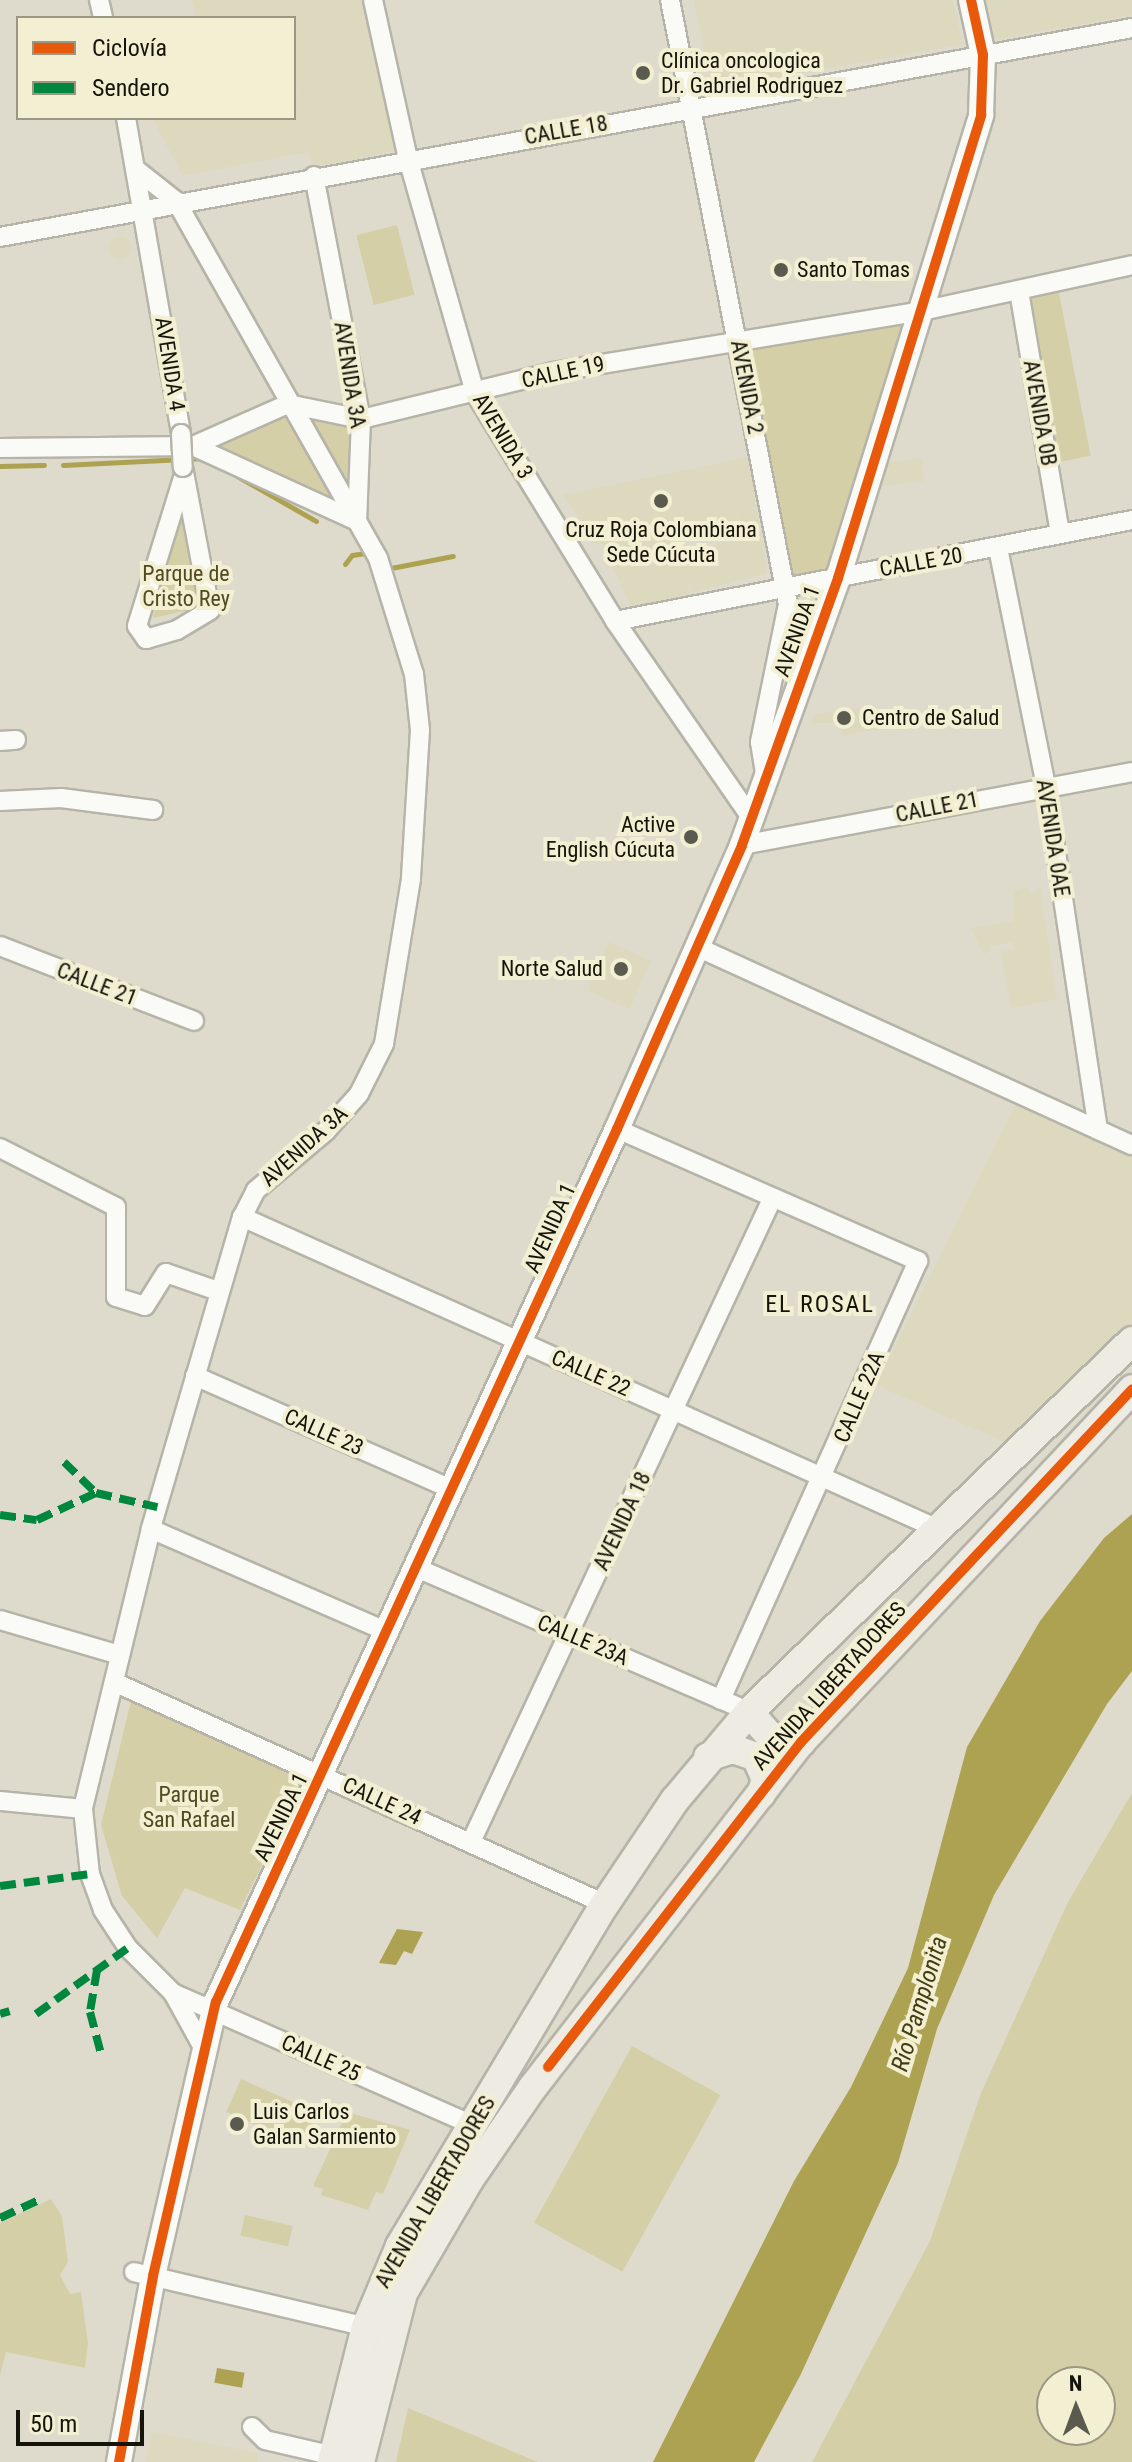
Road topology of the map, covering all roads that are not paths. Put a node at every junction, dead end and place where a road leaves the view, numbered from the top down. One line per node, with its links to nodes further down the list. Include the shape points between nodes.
1 (373, 0): 8 (street, AVENIDA 3)
2 (670, 0): 6 (street, AVENIDA 2)
3 (971, 0): 5 (street, AVENIDA 1)
4 (1132, 28): 5 (street, CALLE 18)
5 (983, 55): 6 (street, CALLE 18); 16 (street, AVENIDA 1, via 981,115)
6 (691, 108): 8 (street, CALLE 18); 17 (street, AVENIDA 2)
7 (126, 120): 9 (street, AVENIDA 4)
8 (408, 159): 10 (street, CALLE 18); 18 (street, AVENIDA 3)
9 (138, 171): 11 (street); 12 (street, AVENIDA 4)
10 (314, 176): 11 (street, CALLE 18); 20 (street, AVENIDA 3A)
11 (176, 201): 12 (street, CALLE 18); 19 (street)
12 (144, 208): 13 (street, CALLE 18); 21 (street, AVENIDA 4)
13 (0, 237)
14 (1132, 265): 15 (street, CALLE 19)
15 (1019, 291): 16 (street, CALLE 19); 26 (street, AVENIDA 0B)
16 (917, 312): 17 (street, CALLE 19); 28 (street, AVENIDA 1)
17 (737, 338): 18 (street, CALLE 19, via 554,372); 29 (street, AVENIDA 2)
18 (475, 393): 20 (street, CALLE 19); 30 (street, AVENIDA 3)
19 (288, 404): 20 (street, CALLE 19); 21 (street); 25 (street)
20 (361, 419): 25 (street, AVENIDA 3A)
21 (187, 440): 22 (street); 23 (street, AVENIDA 4, bridge); 25 (street)
22 (0, 448)
23 (183, 472): 23 (street, AVENIDA 4, via 210,610 154,638 137,631)
24 (1132, 520): 26 (street, CALLE 20)
25 (357, 521): 46 (street, AVENIDA 3A, via 392,591 414,674 420,730 402,962 384,1044 371,1076 326,1131 256,1190)
26 (1060, 534): 27 (street, CALLE 20)
27 (998, 548): 28 (street, CALLE 20); 33 (street, AVENIDA 0AE)
28 (838, 578): 29 (street, CALLE 20); 32 (street, AVENIDA 1)
29 (786, 588): 30 (street, CALLE 20); 32 (street, AVENIDA 2, via 788,604 760,742)
30 (615, 621): 36 (street, AVENIDA 3)
31 (1132, 772): 33 (street, CALLE 21)
32 (765, 774): 36 (street, AVENIDA 1)
33 (1046, 786): 37 (street, CALLE 21); 42 (street, AVENIDA 0AE)
34 (0, 801): 35 (street, via 61,798)
35 (153, 810)
36 (752, 819): 37 (street, AVENIDA 1)
37 (742, 845): 39 (street, AVENIDA 1)
38 (0, 946): 40 (street, CALLE 21)
39 (697, 947): 41 (street, AVENIDA 1); 42 (street)
40 (194, 1021)
41 (617, 1129): 45 (street, CALLE 22A); 48 (street, AVENIDA 1)
42 (1098, 1130): 43 (street)
43 (1132, 1145)
44 (0, 1148): 47 (street, via 116,1207 116,1297 145,1306 166,1273)
45 (772, 1199): 52 (street, AVENIDA 18); 53 (street, CALLE 22A, via 918,1261)
46 (242, 1217): 47 (street, AVENIDA 3A); 48 (street, CALLE 22)
47 (218, 1291): 50 (street, AVENIDA 3A)
48 (521, 1341): 52 (street, CALLE 22); 54 (street, AVENIDA 1)
49 (1132, 1341): 56 (main road, AVENIDA LIBERTADORES)
50 (195, 1376): 54 (street, CALLE 23); 55 (street, AVENIDA 3A)
51 (1132, 1389): 65 (main road, AVENIDA LIBERTADORES)
52 (673, 1410): 53 (street, CALLE 22); 60 (street, AVENIDA 18)
53 (825, 1478): 56 (street, CALLE 22); 63 (street, CALLE 22A)
54 (453, 1490): 57 (street, AVENIDA 1)
55 (151, 1529): 59 (street); 61 (street, AVENIDA 3A)
56 (940, 1530): 64 (main road, AVENIDA LIBERTADORES)
57 (417, 1568): 59 (street, AVENIDA 1); 60 (street, CALLE 23A)
58 (0, 1620): 61 (street)
59 (388, 1632): 67 (street, AVENIDA 1)
60 (568, 1634): 63 (street, CALLE 23A); 71 (street, AVENIDA 18)
61 (120, 1655): 62 (street, AVENIDA 3A)
62 (114, 1682): 67 (street, CALLE 24); 70 (street, AVENIDA 3A)
63 (721, 1700): 64 (street, CALLE 23A)
64 (749, 1712): 65 (main road, via 770,1736); 66 (main road, AVENIDA LIBERTADORES)
65 (801, 1742): 68 (main road, AVENIDA LIBERTADORES)
66 (708, 1757): 68 (main road, via 733,1749 756,1757 766,1779); 72 (main road, AVENIDA LIBERTADORES)
67 (323, 1774): 71 (street, CALLE 24); 74 (street, AVENIDA 1)
68 (761, 1794): 80 (main road, AVENIDA LIBERTADORES, via 540,2077 437,2231 403,2293)
69 (0, 1801): 70 (street)
70 (83, 1809): 73 (street, AVENIDA 3A, via 90,1874 103,1910 128,1948)
71 (471, 1842): 72 (street, CALLE 24)
72 (605, 1904): 76 (main road, AVENIDA LIBERTADORES)
73 (173, 1993): 74 (street, AVENIDA 3A); 75 (street, AVENIDA 3A)
74 (213, 2010): 75 (street, AVENIDA 1); 76 (street, CALLE 25)
75 (205, 2051): 77 (street, AVENIDA 1)
76 (472, 2125): 78 (main road, AVENIDA LIBERTADORES, via 400,2246)
77 (144, 2274): 78 (street); 81 (street, AVENIDA 1)
78 (366, 2327): 80 (main road, AVENIDA LIBERTADORES)
79 (252, 2427): 80 (street, via 265,2440)
80 (342, 2460)
81 (119, 2462)

